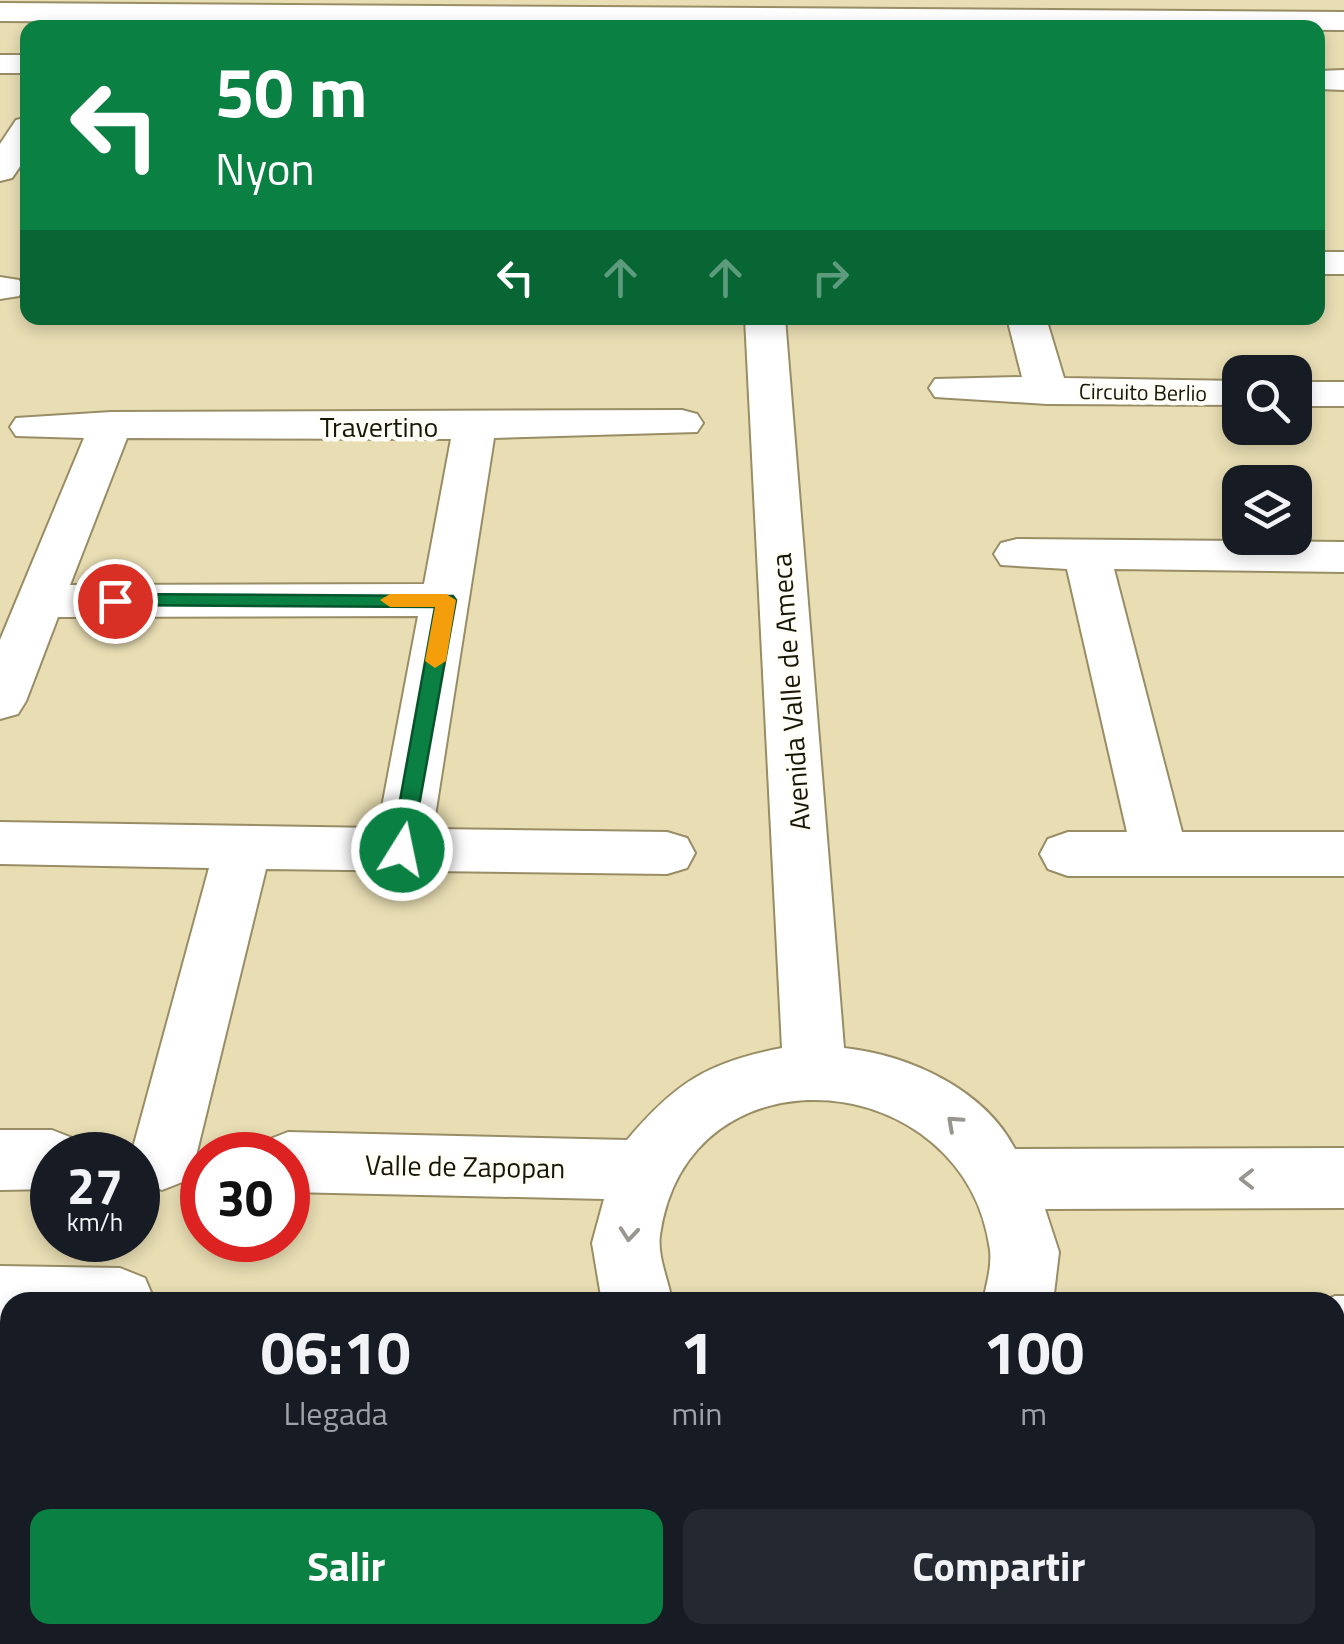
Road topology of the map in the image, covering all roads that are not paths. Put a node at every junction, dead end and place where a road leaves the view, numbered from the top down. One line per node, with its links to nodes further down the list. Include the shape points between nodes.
1 (316, 7): 4 (street); 5 (street)
2 (938, 7): 3 (street); 5 (street)
3 (1127, 9): 6 (street)
4 (0, 12)
5 (744, 12)
6 (1328, 12)
7 (20, 140): 8 (street)
8 (0, 171)
9 (766, 325): 33 (street, Avenida Valle de Ameca)
10 (1029, 325): 12 (street, Circuito Berlio)
11 (950, 388): 12 (street, Circuito Berlio)
12 (1046, 392): 13 (street, Circuito Berlio)
13 (1222, 394)
14 (1312, 394): 15 (street)
15 (1344, 394)
16 (682, 423): 18 (street)
17 (110, 425): 18 (street, Travertino); 19 (street, Travertino); 24 (street)
18 (475, 426): 23 (street, Travertino)
19 (31, 427)
20 (1017, 554): 21 (street)
21 (1086, 554): 22 (street); 30 (street)
22 (1344, 557)
23 (446, 600): 24 (street); 28 (street, Travertino)
24 (42, 601): 25 (street)
25 (0, 701)
26 (0, 843): 27 (street)
27 (243, 847): 28 (street); 36 (street)
28 (402, 850): 29 (street)
29 (667, 853)
30 (1160, 853): 31 (street); 32 (street)
31 (1068, 854)
32 (1344, 854)
33 (814, 1067): 38 (street, via 744,1078 684,1114); 40 (street, one-way to 33, via 955,1119 888,1081)
34 (0, 1160): 35 (street)
35 (30, 1160)
36 (167, 1160)
37 (310, 1162): 38 (street, Valle de Zapopan)
38 (642, 1170): 41 (street, one-way to 41, via 625,1238)
39 (1344, 1178): 40 (street, one-way to 40)
40 (1003, 1179): 42 (street, via 1025,1256)
41 (636, 1292)
42 (1020, 1292)

